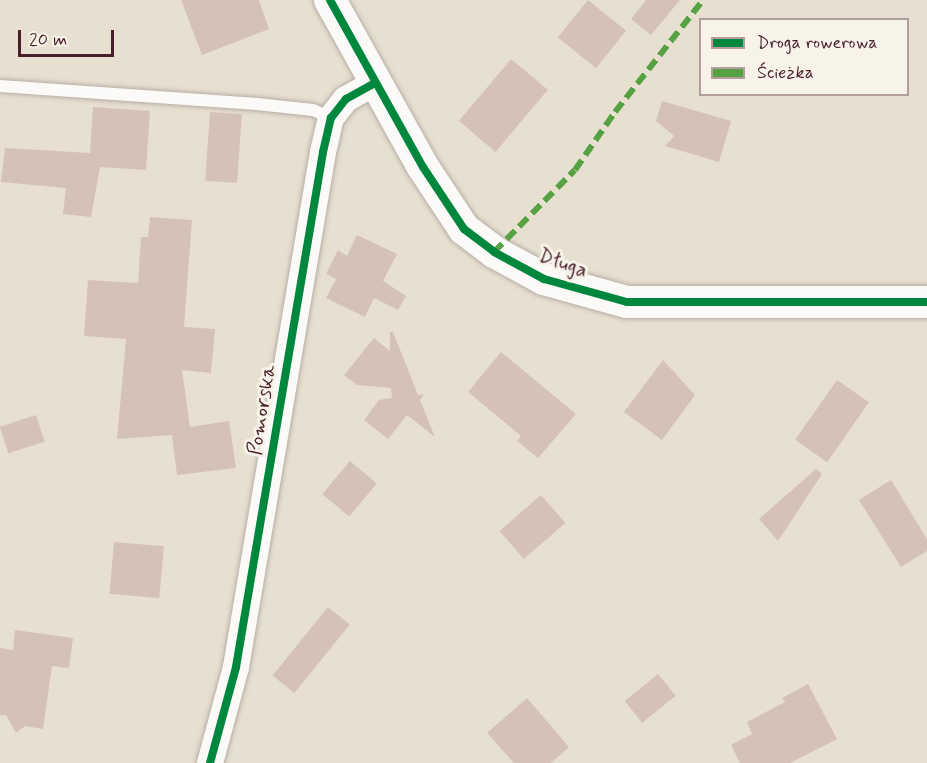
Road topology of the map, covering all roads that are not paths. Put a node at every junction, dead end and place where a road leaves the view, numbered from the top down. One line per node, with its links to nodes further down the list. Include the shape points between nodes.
1 (330, 0): 2 (street, Długa)
2 (375, 83): 4 (street, via 346,99); 5 (street, Długa, via 464,229 494,252 544,279 627,302)
3 (0, 86): 4 (lane, via 257,104 313,110)
4 (331, 118): 6 (street, Pomorska, via 236,667)
5 (927, 302)
6 (210, 763)

